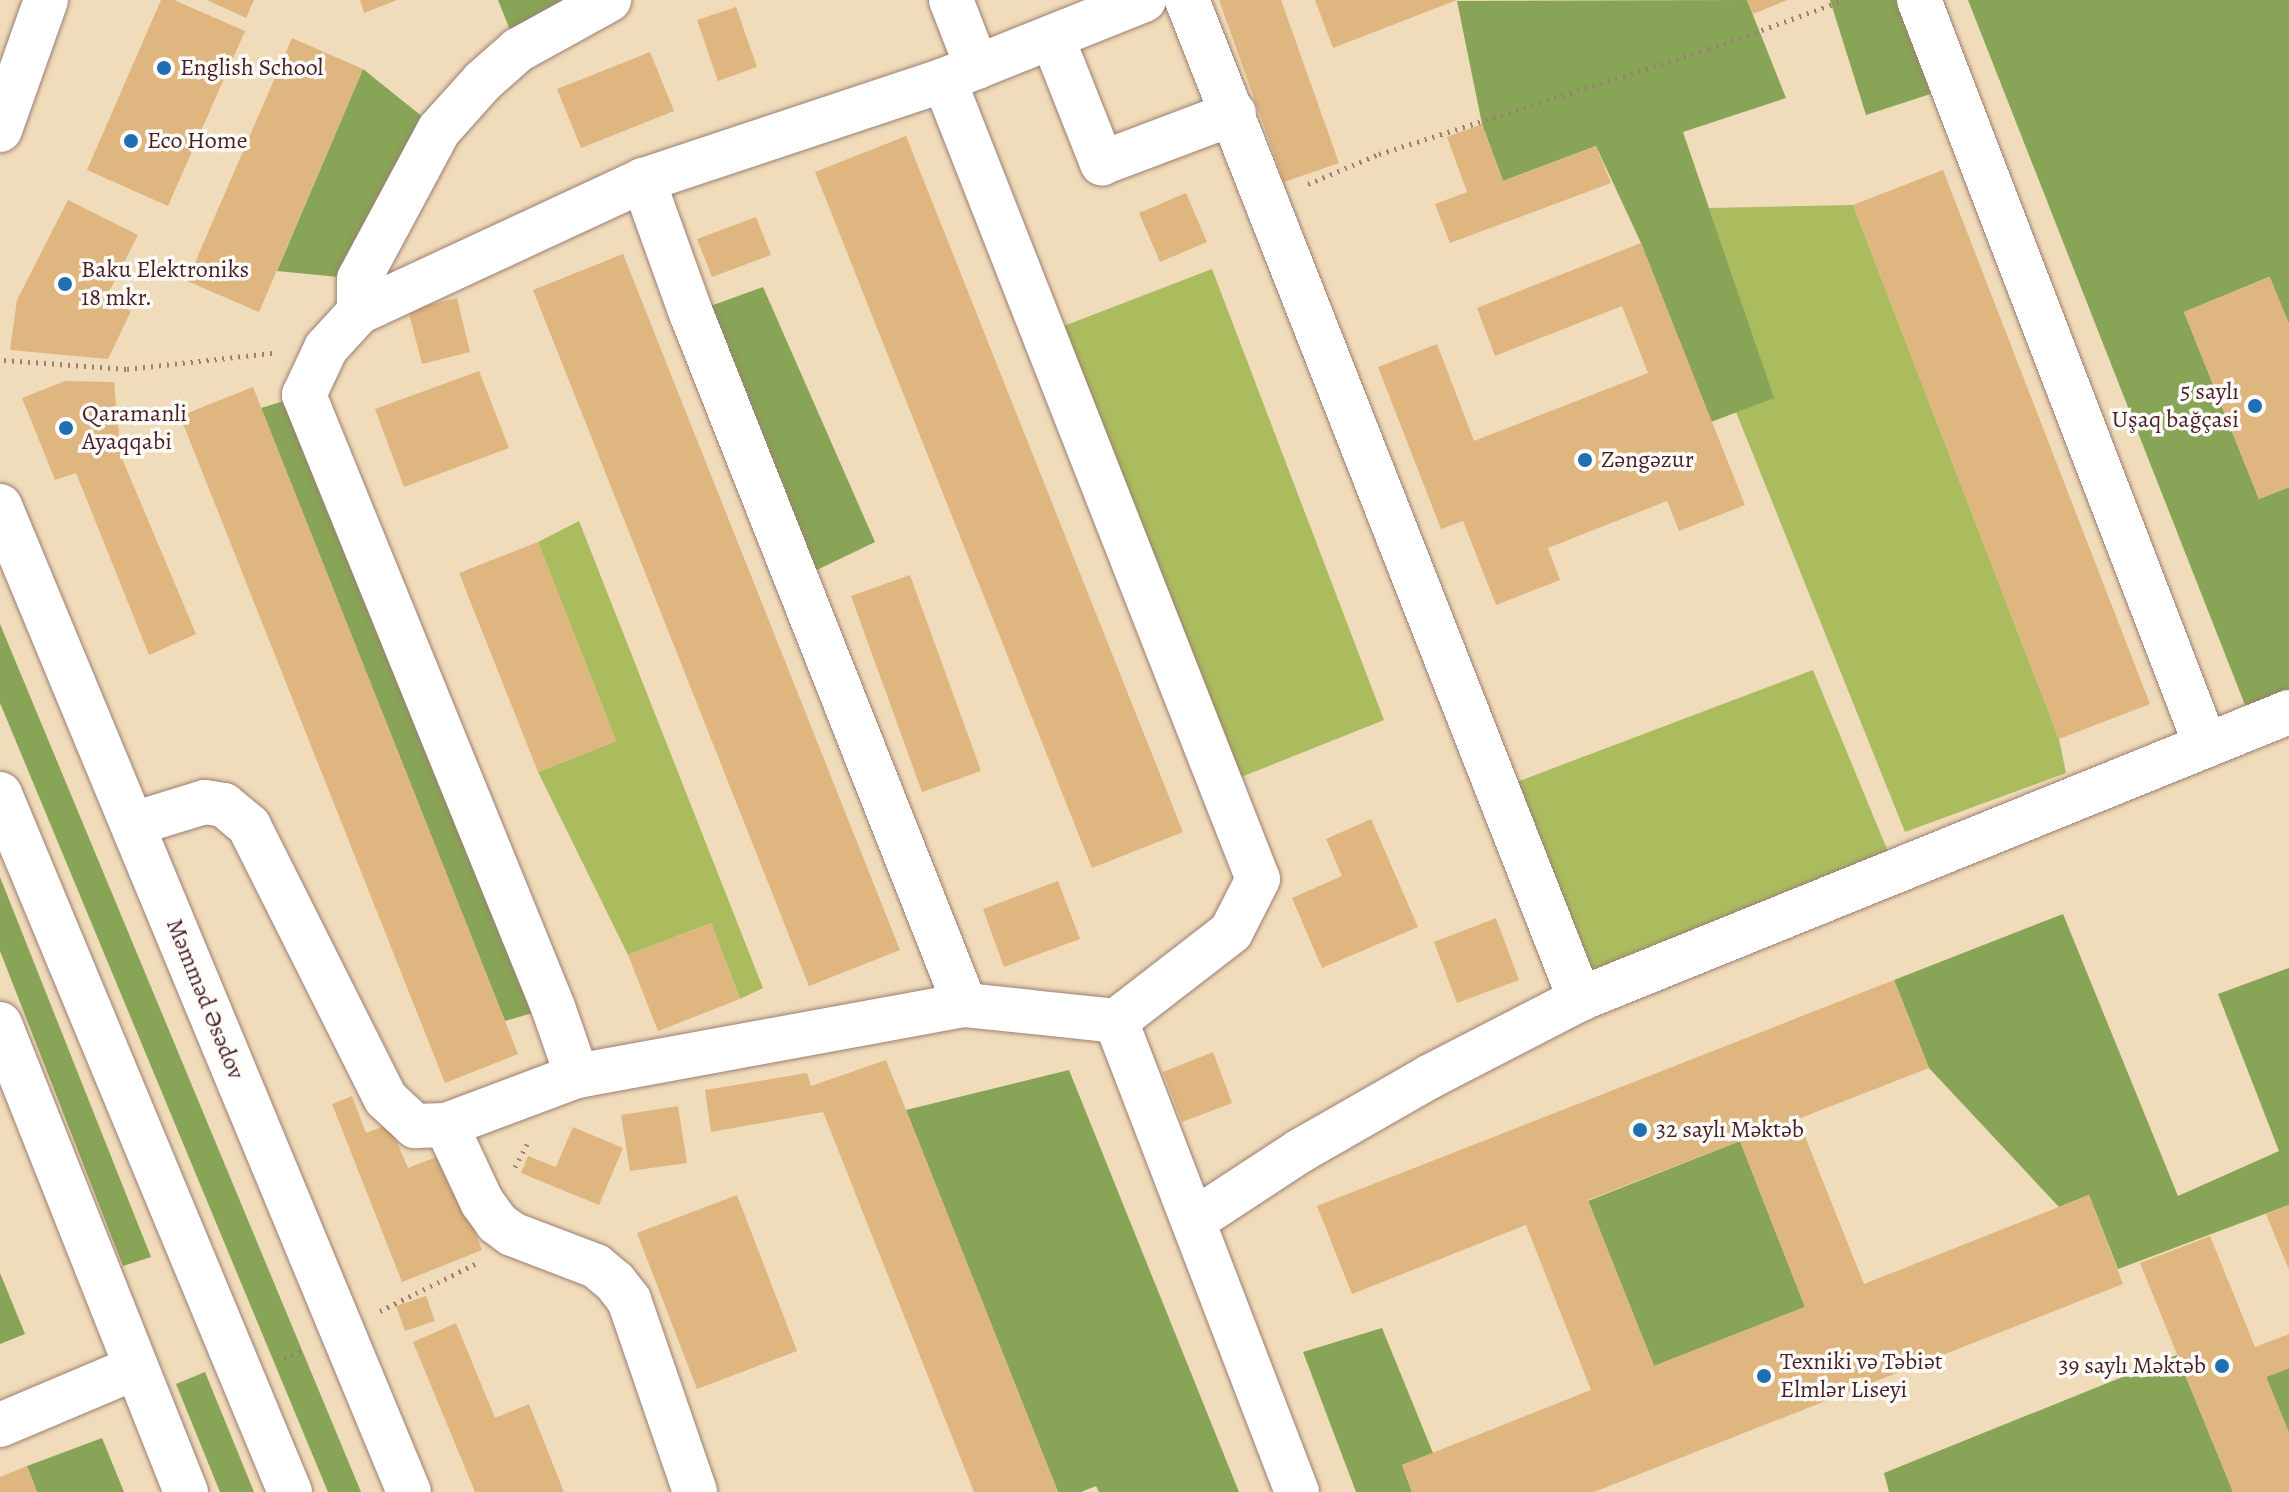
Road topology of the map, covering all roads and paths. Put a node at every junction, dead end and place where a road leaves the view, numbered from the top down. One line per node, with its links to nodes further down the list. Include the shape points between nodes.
1 (609, 0): 15 (main road, via 518,50 439,130 359,279)
2 (951, 0): 9 (main road)
3 (1144, 0): 8 (main road)
4 (1187, 0): 11 (main road)
5 (1844, 0): 14 (path, via 1694,54 1379,154)
6 (1919, 0): 20 (main road)
7 (40, 9): 10 (main road); 12 (main road)
8 (1052, 37): 9 (main road); 11 (main road, via 1102,163)
9 (960, 73): 13 (main road); 25 (main road, via 1258,879 1231,932)
10 (0, 101)
11 (1234, 113): 14 (main road)
12 (0, 130)
13 (643, 180): 15 (main road); 24 (main road)
14 (1269, 201): 23 (main road)
15 (359, 312): 16 (main road)
16 (326, 348): 17 (path, via 127,369); 27 (main road, via 304,395)
17 (4, 360)
18 (0, 506): 22 (main road, Məmməd Əsədov)
19 (2289, 712): 20 (main road)
20 (2206, 746): 23 (main road)
21 (0, 794): 32 (main road)
22 (133, 824): 28 (main road, via 205,802 224,805 249,826 386,1099 415,1126); 30 (main road, Məmməd Əsədov)
23 (1580, 999): 29 (main road, via 1429,1077 1300,1151)
24 (965, 1005): 25 (main road); 27 (main road)
25 (1116, 1021): 29 (main road)
26 (0, 1024): 31 (main road)
27 (577, 1076): 28 (main road)
28 (446, 1125): 37 (main road, via 497,1223 512,1234 596,1266 629,1300)
29 (1193, 1221): 38 (main road)
30 (344, 1334): 32 (path); 36 (main road, Məmməd Əsədov)
31 (135, 1368): 33 (main road); 34 (main road)
32 (241, 1375): 35 (main road)
33 (0, 1425)
34 (186, 1492)
35 (290, 1492)
36 (409, 1492)
37 (695, 1492)
38 (1297, 1492)

